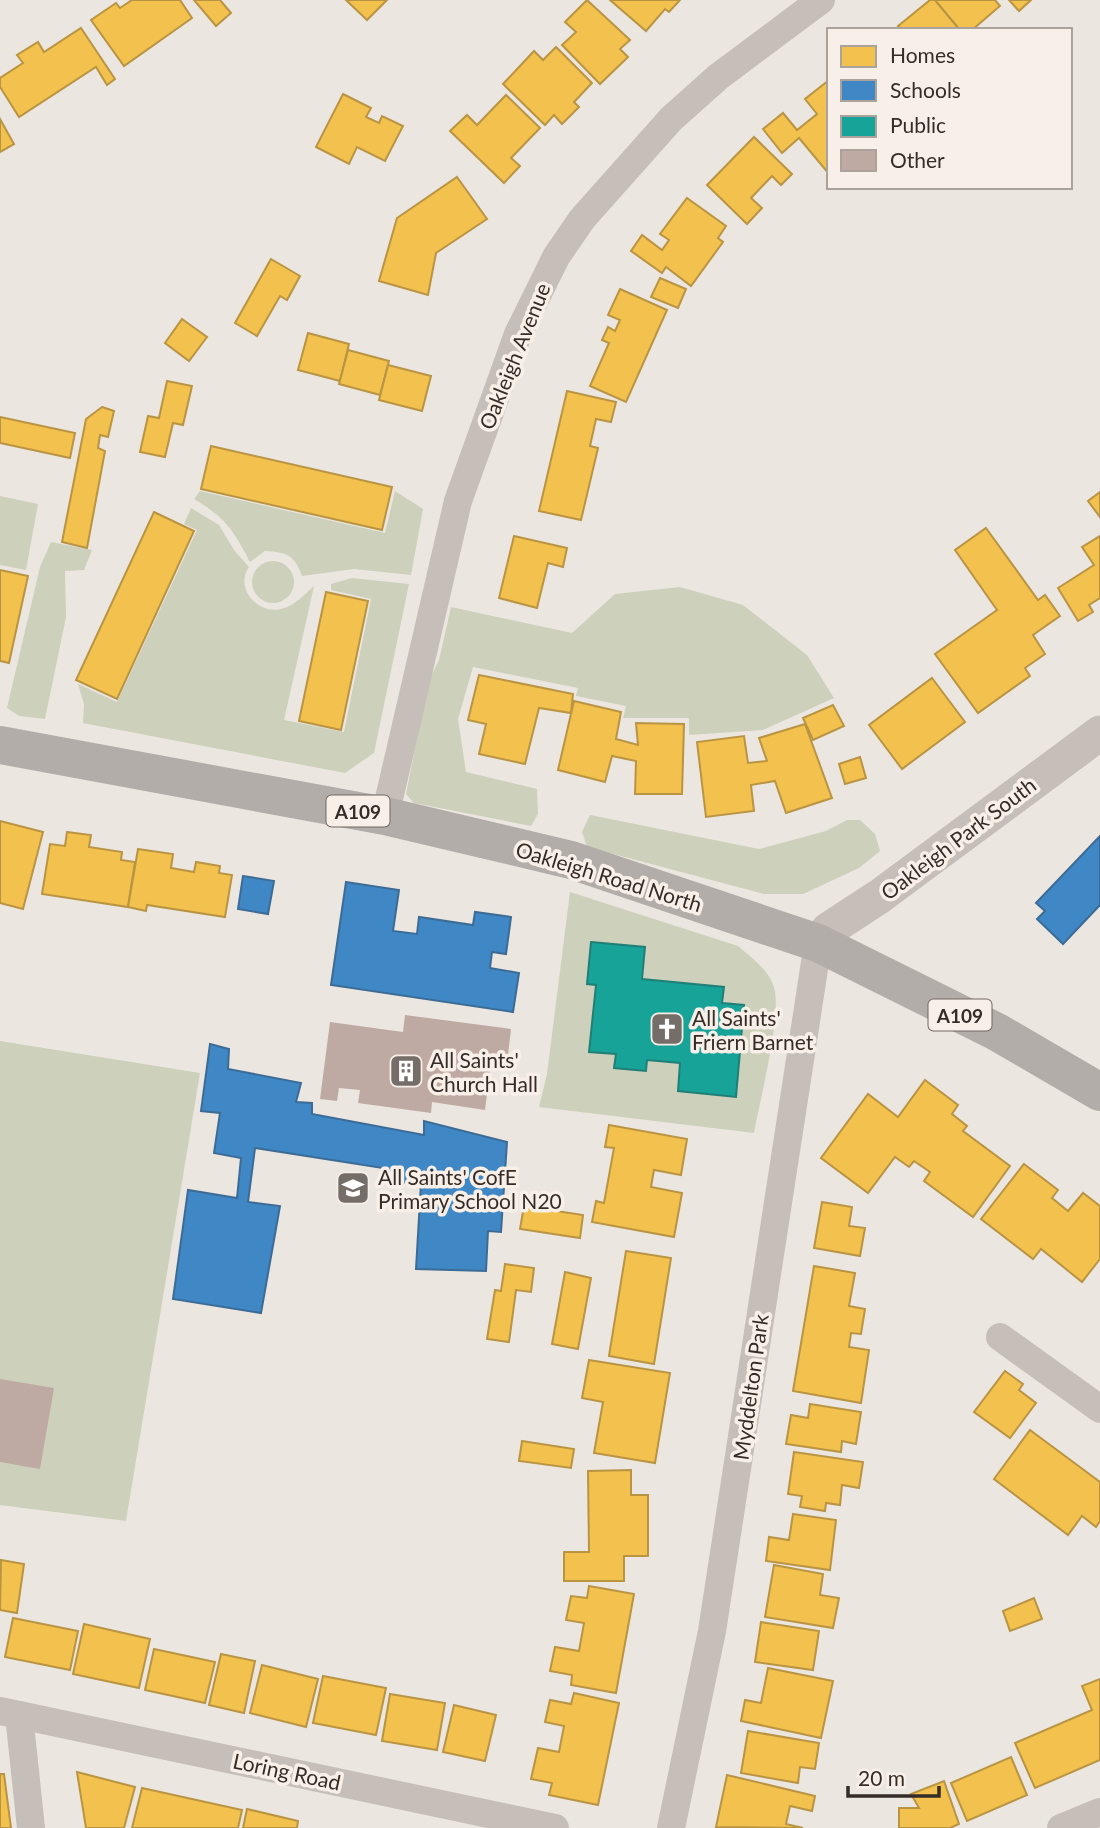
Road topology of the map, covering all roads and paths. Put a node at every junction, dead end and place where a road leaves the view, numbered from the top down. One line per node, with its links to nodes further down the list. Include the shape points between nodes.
1 (821, 0): 4 (street, Oakleigh Avenue, via 718,77 671,119 582,219 550,267 518,334 458,501)
2 (1100, 733): 5 (street, Oakleigh Park South, via 880,897 828,930)
3 (0, 746): 4 (main road, Oakleigh Road North / A109)
4 (385, 816): 5 (main road, Oakleigh Road North / A109, via 571,860)
5 (818, 943): 6 (main road, Oakleigh Road North / A109, via 997,1032); 13 (street, Myddelton Park, via 712,1631)
6 (1100, 1092)
7 (1000, 1337): 8 (street)
8 (1100, 1409)
9 (10, 1713): 11 (street); 12 (street, Loring Road)
10 (1100, 1812): 14 (street)
11 (31, 1828)
12 (555, 1828)
13 (671, 1828)
14 (1061, 1828)

